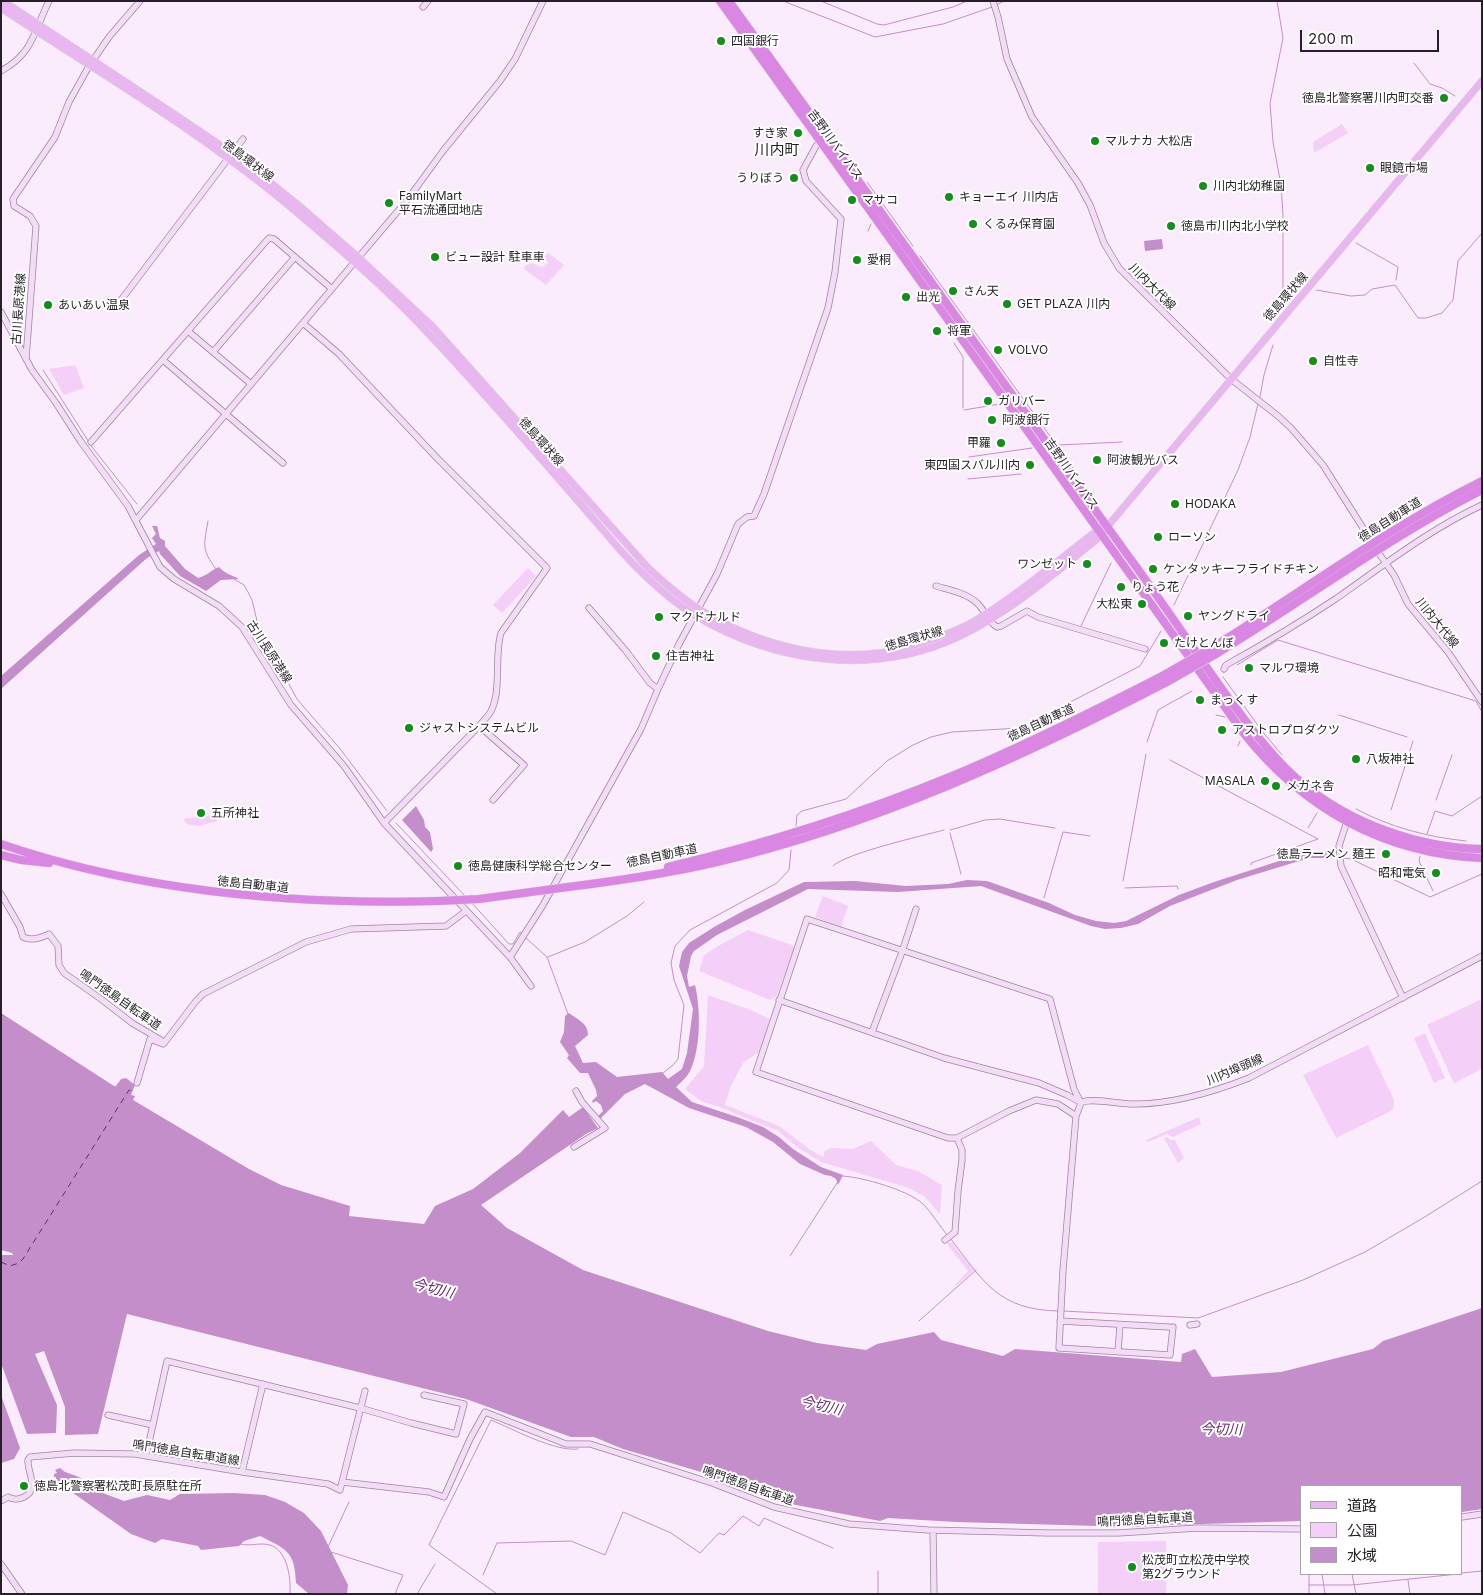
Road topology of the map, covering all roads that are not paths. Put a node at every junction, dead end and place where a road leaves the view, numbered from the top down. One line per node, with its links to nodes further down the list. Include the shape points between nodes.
1 (3, 1): 13 (main road, 徳島環状線)
2 (49, 1): 13 (street)
3 (140, 1): 14 (street, 古川長原港線)
4 (428, 1): 10 (street)
5 (543, 1): 21 (street, via 524,44 500,80)
6 (720, 1): 12 (highway, 吉野川バイパス)
7 (729, 1): 12 (highway, 吉野川バイパス)
8 (739, 1): 12 (street)
9 (994, 4): 30 (street, 川内大代線, via 1007,59 1032,117 1078,183 1104,244 1119,268)
10 (423, 7)
11 (1, 8): 13 (main road, 徳島環状線)
12 (732, 12): 18 (highway, 吉野川バイパス); 39 (highway, 吉野川バイパス)
13 (37, 27): 14 (main road, 徳島環状線); 15 (street, via 26,52)
14 (91, 63): 19 (main road, 徳島環状線); 28 (street, 古川長原港線, via 69,102 55,137 13,199 14,206 30,216 36,226)
15 (1, 71)
16 (1482, 81): 30 (main road, 徳島環状線)
17 (243, 139): 19 (street)
18 (820, 142): 40 (highway, 吉野川バイパス); 46 (street, via 803,170 806,181 841,219 828,308 764,494 754,516 738,524 717,574)
19 (230, 156): 21 (main road, 徳島環状線); 23 (street)
20 (295, 257): 22 (street); 26 (street, via 269,238); 27 (street)
21 (357, 260): 22 (street); 46 (main road, 徳島環状線, via 467,374 644,576 667,595)
22 (332, 289): 25 (street)
23 (118, 304)
24 (1, 312): 28 (street)
25 (303, 323): 31 (street); 53 (street, via 339,354 547,568 501,633 494,703)
26 (188, 331): 27 (street); 29 (street)
27 (213, 352): 31 (street)
28 (26, 359): 38 (street, 古川長原港線)
29 (163, 360): 32 (street); 33 (street)
30 (1231, 379): 39 (main road, 徳島環状線); 41 (street, 川内大代線, via 1291,428 1323,466)
31 (251, 384): 32 (street)
32 (226, 414): 34 (street); 38 (street)
33 (92, 442)
34 (283, 464)
35 (1482, 481): 49 (highway, 徳島自動車道, via 1392,531)
36 (1482, 490): 49 (highway, 徳島自動車道, via 1390,542 1276,618)
37 (1482, 505): 43 (street)
38 (136, 520): 56 (street, 古川長原港線, via 160,567 219,606 242,627 291,705 344,766)
39 (1107, 526): 40 (main road, 徳島環状線); 55 (highway, 吉野川バイパス, via 1263,743 1304,784)
40 (1100, 533): 47 (main road, 徳島環状線, via 1030,592); 55 (highway, 吉野川バイパス, via 1256,749 1270,765 1323,808)
41 (1370, 539)
42 (1380, 555): 43 (street, 川内大代線)
43 (1386, 563): 50 (street, via 1297,625); 52 (street, 川内大代線, via 1408,604 1448,652)
44 (936, 586): 47 (street, via 974,600)
45 (589, 608): 51 (street)
46 (696, 612): 47 (main road, 徳島環状線, via 740,638 772,650 858,661 900,657 930,648 960,636); 51 (street)
47 (987, 617): 48 (street, via 998,627 1027,611)
48 (1145, 649)
49 (1215, 651): 61 (highway, 徳島自動車道, bridge, via 1166,678 1023,745 864,809 711,857 568,887 479,899 340,902 243,896)
50 (1224, 669)
51 (658, 690): 67 (street, via 641,729 591,821)
52 (1482, 702)
53 (479, 726): 54 (street, via 524,765); 56 (street)
54 (493, 800)
55 (1348, 818): 58 (highway, 吉野川バイパス, via 1433,844); 60 (highway, 吉野川バイパス, via 1387,839 1430,851); 69 (street, via 1341,837 1339,860)
56 (384, 823): 64 (street, 古川長原港線)
57 (1, 844): 61 (highway, 徳島自動車道)
58 (1482, 850)
59 (1, 855): 61 (highway)
60 (1482, 858)
61 (81, 867)
62 (1, 894): 72 (street, 鳴門徳島自転車道, via 23,937 38,938 49,934 58,946 59,965 64,974 132,1023)
63 (916, 909): 65 (street)
64 (466, 911): 67 (street, 古川長原港線); 72 (street, via 446,926 351,929 297,945 203,994)
65 (902, 952): 70 (street, via 807,919); 71 (street); 75 (street, via 1050,999)
66 (1482, 956): 69 (street, 川内埠頭線)
67 (510, 957): 68 (street, 古川長原港線)
68 (531, 986)
69 (1403, 998): 75 (street, 川内埠頭線, via 1227,1087 1171,1101 1131,1104 1088,1100)
70 (779, 1000): 71 (street); 77 (street, via 756,1072 948,1138)
71 (872, 1032): 75 (street, via 944,1058 1039,1083)
72 (165, 1042): 73 (street, via 150,1039)
73 (138, 1083)
74 (576, 1091): 78 (street, via 605,1128)
75 (1080, 1103): 76 (street)
76 (1076, 1116): 77 (street, via 1058,1104 1036,1100 1009,1110); 80 (street)
77 (957, 1138): 79 (street, via 962,1160 955,1232)
78 (574, 1147)
79 (945, 1240)
80 (1060, 1321): 81 (street); 82 (street, via 1059,1348)
81 (1120, 1325): 82 (street); 82 (street, via 1171,1327 1170,1355)
82 (1118, 1352)
83 (262, 1384): 86 (street); 88 (street, via 167,1360); 90 (street)
84 (365, 1391): 86 (street)
85 (424, 1395): 86 (street, via 464,1404 456,1434)
86 (360, 1408): 91 (street)
87 (108, 1415): 88 (street)
88 (153, 1425): 89 (street)
89 (146, 1456): 90 (street, 鳴門徳島自転車道線); 92 (street, 鳴門徳島自転車道線, via 74,1453 34,1456 28,1460 33,1482 28,1495)
90 (242, 1472): 91 (street, 鳴門徳島自転車道線, via 328,1484 340,1490)
91 (342, 1482): 96 (street, 鳴門徳島自転車道, via 430,1492 444,1497 485,1412 551,1440 590,1444 712,1483 774,1508 849,1524)
92 (1, 1501)
93 (1482, 1514): 94 (street)
94 (1463, 1516)
95 (1300, 1529): 96 (street, 鳴門徳島自転車道, via 1198,1528 1118,1533)
96 (933, 1530): 99 (street)
97 (2, 1568): 98 (street)
98 (22, 1594)
99 (934, 1594)

